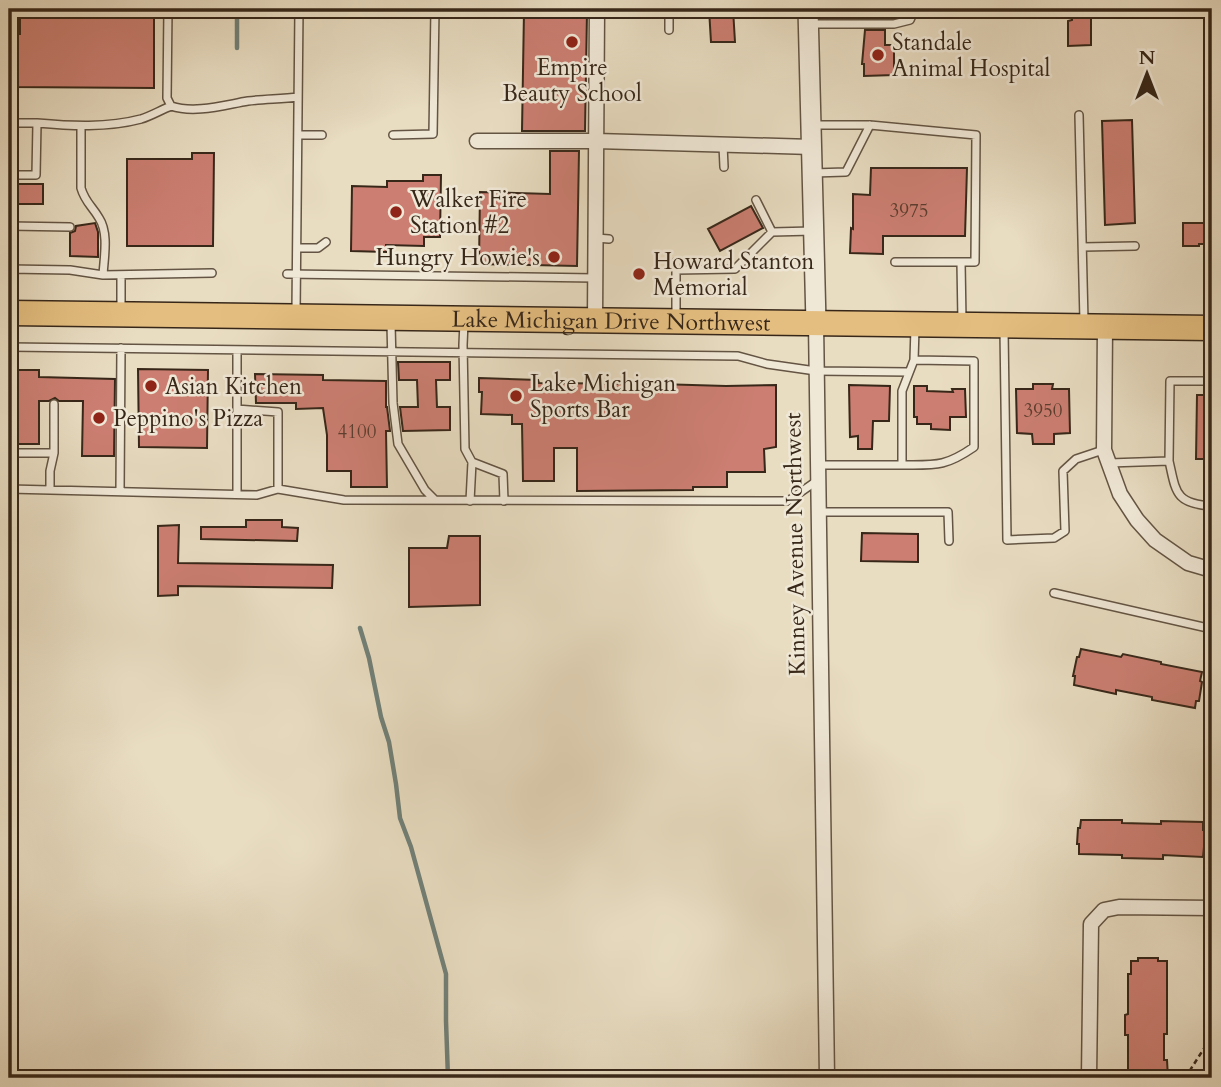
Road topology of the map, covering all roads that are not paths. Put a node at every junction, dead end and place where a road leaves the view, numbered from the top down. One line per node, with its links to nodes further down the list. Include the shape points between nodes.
1 (168, 9): 15 (lane, via 167,98)
2 (299, 9): 12 (lane)
3 (435, 9): 23 (lane, via 433,134)
4 (597, 9): 28 (street, via 603,97)
5 (605, 9): 6 (street)
6 (669, 9): 11 (lane)
7 (915, 9): 10 (lane, via 910,20 894,24)
8 (1210, 9): 9 (street)
9 (1212, 15)
10 (809, 17): 20 (street, Kinney Avenue Northwest)
11 (669, 30)
12 (299, 36): 13 (lane); 14 (lane)
13 (309, 36)
14 (298, 97): 15 (lane, via 181,109); 24 (lane)
15 (171, 106): 22 (lane, via 141,119)
16 (1079, 115): 47 (lane)
17 (9, 123): 18 (lane)
18 (37, 123): 22 (lane); 35 (lane, via 36,175)
19 (402, 123): 23 (lane)
20 (811, 125): 21 (lane); 30 (street, Kinney Avenue Northwest)
21 (870, 125): 34 (lane, via 846,172); 50 (lane, via 976,135 975,262)
22 (81, 126): 54 (lane, via 81,188 103,225)
23 (402, 134): 26 (lane)
24 (298, 135): 25 (lane); 32 (lane)
25 (322, 135)
26 (393, 135)
27 (476, 138): 28 (street)
28 (596, 141): 29 (street); 57 (street, via 603,188 602,239)
29 (723, 144): 30 (street); 33 (lane)
30 (811, 147): 34 (street, Kinney Avenue Northwest)
31 (288, 150): 32 (lane)
32 (298, 150): 37 (lane)
33 (724, 167)
34 (813, 173): 42 (street, Kinney Avenue Northwest)
35 (9, 175)
36 (288, 189): 37 (lane)
37 (298, 189): 44 (lane)
38 (756, 200): 41 (lane)
39 (9, 226): 40 (lane)
40 (70, 227)
41 (772, 232): 42 (lane); 64 (lane, via 735,270 676,266)
42 (814, 232): 65 (street, Kinney Avenue Northwest)
43 (288, 233): 44 (lane)
44 (297, 233): 48 (lane)
45 (326, 242): 48 (lane, via 318,248)
46 (1135, 246): 47 (lane)
47 (1083, 247): 69 (lane)
48 (297, 248): 56 (lane)
49 (895, 262): 50 (lane)
50 (961, 262): 67 (lane)
51 (9, 269): 54 (lane); 58 (lane)
52 (212, 273): 55 (lane)
53 (287, 274): 56 (lane)
54 (103, 275): 55 (lane)
55 (121, 275): 59 (lane)
56 (297, 275): 57 (lane); 60 (lane)
57 (595, 278): 63 (street)
58 (9, 313): 59 (highway, Lake Michigan Drive Northwest)
59 (121, 315): 60 (highway, Lake Michigan Drive Northwest)
60 (296, 316): 61 (highway, Lake Michigan Drive Northwest)
61 (391, 317): 62 (highway, Lake Michigan Drive Northwest); 74 (lane)
62 (464, 318): 63 (highway, Lake Michigan Drive Northwest); 75 (lane)
63 (595, 320): 64 (highway, Lake Michigan Drive Northwest)
64 (676, 321): 65 (highway, Lake Michigan Drive Northwest)
65 (816, 323): 66 (highway, Lake Michigan Drive Northwest); 77 (street, Kinney Avenue Northwest)
66 (915, 324): 67 (highway, Lake Michigan Drive Northwest); 76 (lane)
67 (961, 325): 68 (highway, Lake Michigan Drive Northwest)
68 (1004, 326): 69 (highway, Lake Michigan Drive Northwest); 84 (lane, via 1007,540 1054,538 1065,531 1063,471 1076,459)
69 (1094, 327): 70 (highway, Lake Michigan Drive Northwest); 84 (street)
70 (1212, 328)
71 (9, 347): 72 (lane)
72 (121, 348): 73 (lane); 93 (lane)
73 (237, 350): 74 (lane); 81 (lane)
74 (390, 352): 75 (lane); 95 (lane, via 398,444)
75 (463, 353): 77 (lane, via 738,356); 86 (lane, via 465,449)
76 (914, 360): 78 (lane); 88 (lane, via 974,360 974,447 941,465)
77 (817, 371): 78 (lane); 87 (street, Kinney Avenue Northwest)
78 (909, 372): 88 (lane, via 902,391)
79 (1212, 381): 85 (lane, via 1170,381)
80 (54, 404): 83 (lane)
81 (237, 409): 92 (lane, via 278,412); 94 (lane)
82 (9, 453): 83 (lane)
83 (54, 453): 91 (lane)
84 (1107, 456): 85 (lane); 101 (street, via 1120,494 1155,540 1188,563)
85 (1169, 461): 98 (lane, via 1176,491 1186,502)
86 (472, 462): 96 (lane); 97 (lane, via 503,474)
87 (818, 465): 88 (lane); 89 (street, Kinney Avenue Northwest)
88 (902, 465)
89 (818, 480): 97 (lane, via 788,502); 99 (street, Kinney Avenue Northwest)
90 (9, 489): 91 (lane)
91 (50, 489): 93 (lane)
92 (278, 489): 94 (lane); 95 (lane, via 344,500)
93 (120, 491): 94 (lane)
94 (237, 494)
95 (435, 500): 96 (lane)
96 (470, 501): 97 (lane)
97 (504, 501)
98 (1212, 506)
99 (818, 512): 100 (lane, via 948,512); 105 (street, Kinney Avenue Northwest)
100 (949, 541)
101 (1212, 570)
102 (1054, 593): 103 (lane)
103 (1212, 629)
104 (1212, 908): 106 (street, via 1119,907 1104,910 1091,924)
105 (827, 1078)
106 (1089, 1078)

